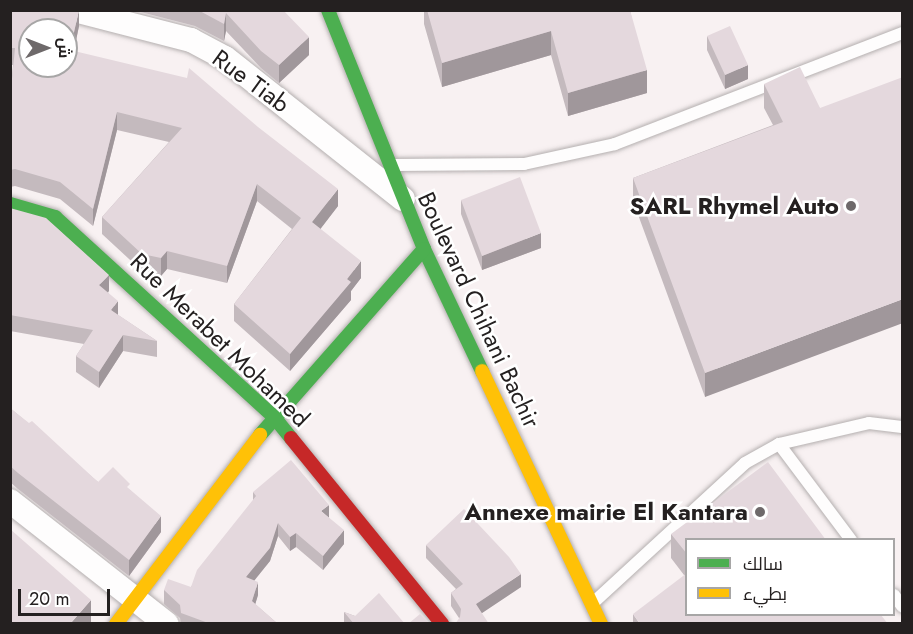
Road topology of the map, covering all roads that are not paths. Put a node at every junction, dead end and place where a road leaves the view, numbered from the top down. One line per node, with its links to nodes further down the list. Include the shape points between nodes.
1 (74, 10): 5 (street, Rue Tiab, via 191,40 225,58)
2 (328, 10): 4 (street, Boulevard Chihani Bachir)
3 (903, 33): 4 (lane, via 615,144 524,164)
4 (389, 165): 5 (street, Boulevard Chihani Bachir)
5 (403, 199): 7 (street, Boulevard Chihani Bachir)
6 (10, 204): 8 (street, Rue Merabet Mohamed, via 55,217)
7 (424, 249): 8 (street); 14 (street, Boulevard Chihani Bachir)
8 (274, 417): 13 (street); 17 (street, Rue Merabet Mohamed)
9 (903, 427): 10 (lane, via 869,423)
10 (779, 444): 12 (lane); 14 (lane, via 745,463)
11 (10, 501): 13 (street)
12 (850, 538)
13 (137, 598): 15 (street); 16 (street)
14 (590, 605): 18 (street, Boulevard Chihani Bachir)
15 (116, 624)
16 (167, 624)
17 (442, 624)
18 (601, 624)

